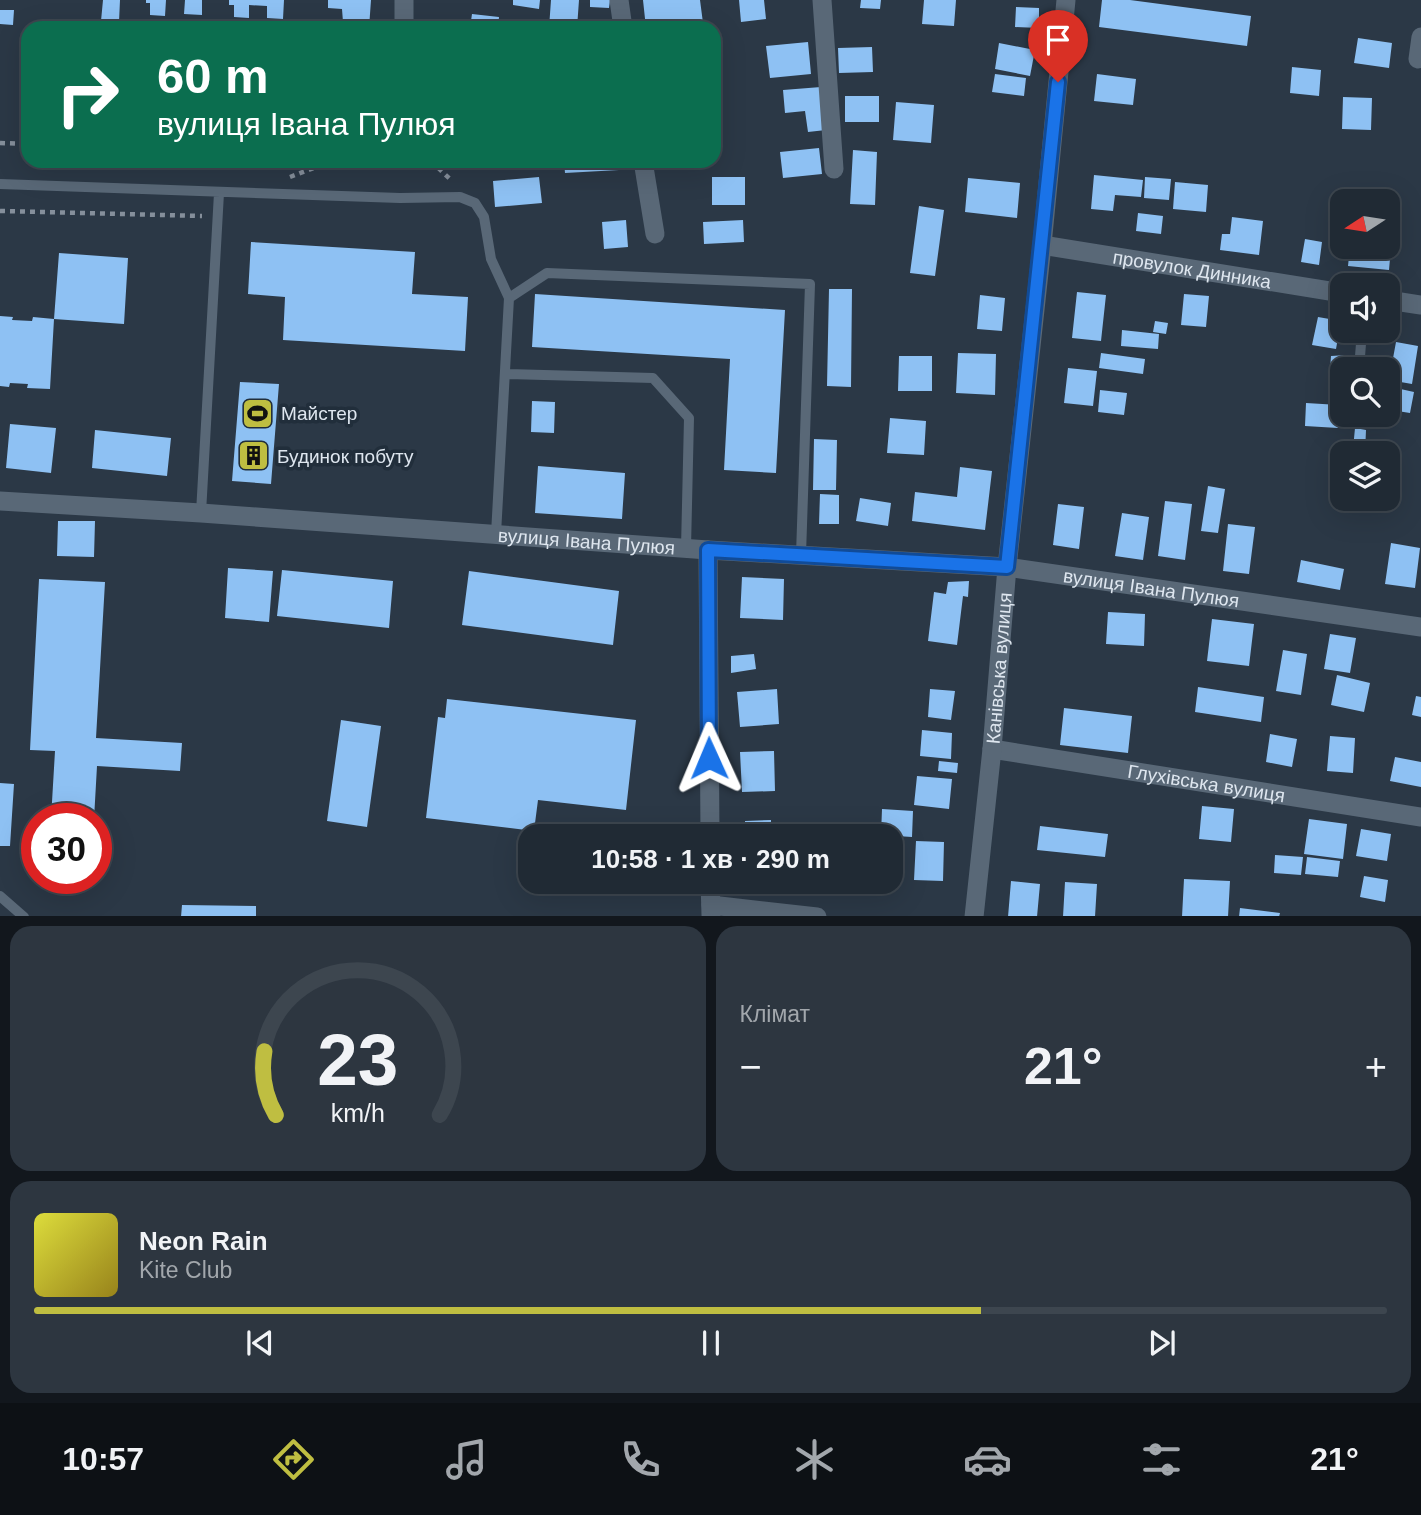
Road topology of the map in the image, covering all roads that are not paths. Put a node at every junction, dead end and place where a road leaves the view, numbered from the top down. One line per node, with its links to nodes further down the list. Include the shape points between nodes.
1 (404, 0): 5 (street)
2 (618, 0): 6 (street)
3 (822, 0): 10 (street)
4 (1066, 0): 14 (street, Канівська вулиця)
5 (404, 21)
6 (622, 21)
7 (1421, 37): 8 (street)
8 (1418, 59)
9 (644, 168): 13 (street)
10 (834, 169)
11 (0, 184): 12 (lane)
12 (219, 193): 16 (lane, via 460,197 475,203 484,217 491,259); 21 (lane)
13 (655, 234)
14 (1042, 245): 15 (street, провулок Динника); 26 (street, Канівська вулиця)
15 (1330, 291)
16 (509, 298): 19 (lane); 25 (lane, via 547,274 810,284)
17 (1400, 302): 18 (street)
18 (1421, 305)
19 (505, 374): 22 (lane); 23 (lane, via 653,378 690,418)
20 (0, 501): 21 (street, вулиця Івана Пулюя)
21 (201, 513): 22 (street, вулиця Івана Пулюя)
22 (496, 534): 23 (street, вулиця Івана Пулюя)
23 (686, 548): 24 (street, вулиця Івана Пулюя)
24 (708, 550): 25 (street, вулиця Івана Пулюя); 30 (street)
25 (801, 555): 26 (street, вулиця Івана Пулюя)
26 (1007, 567): 27 (street, вулиця Івана Пулюя); 28 (street, Канівська вулиця)
27 (1421, 627)
28 (992, 749): 29 (street, Глухівська вулиця); 35 (street, Канівська вулиця)
29 (1421, 817)
30 (710, 824)
31 (0, 896): 33 (lane)
32 (711, 911): 34 (street)
33 (24, 916)
34 (817, 916)
35 (974, 916)

